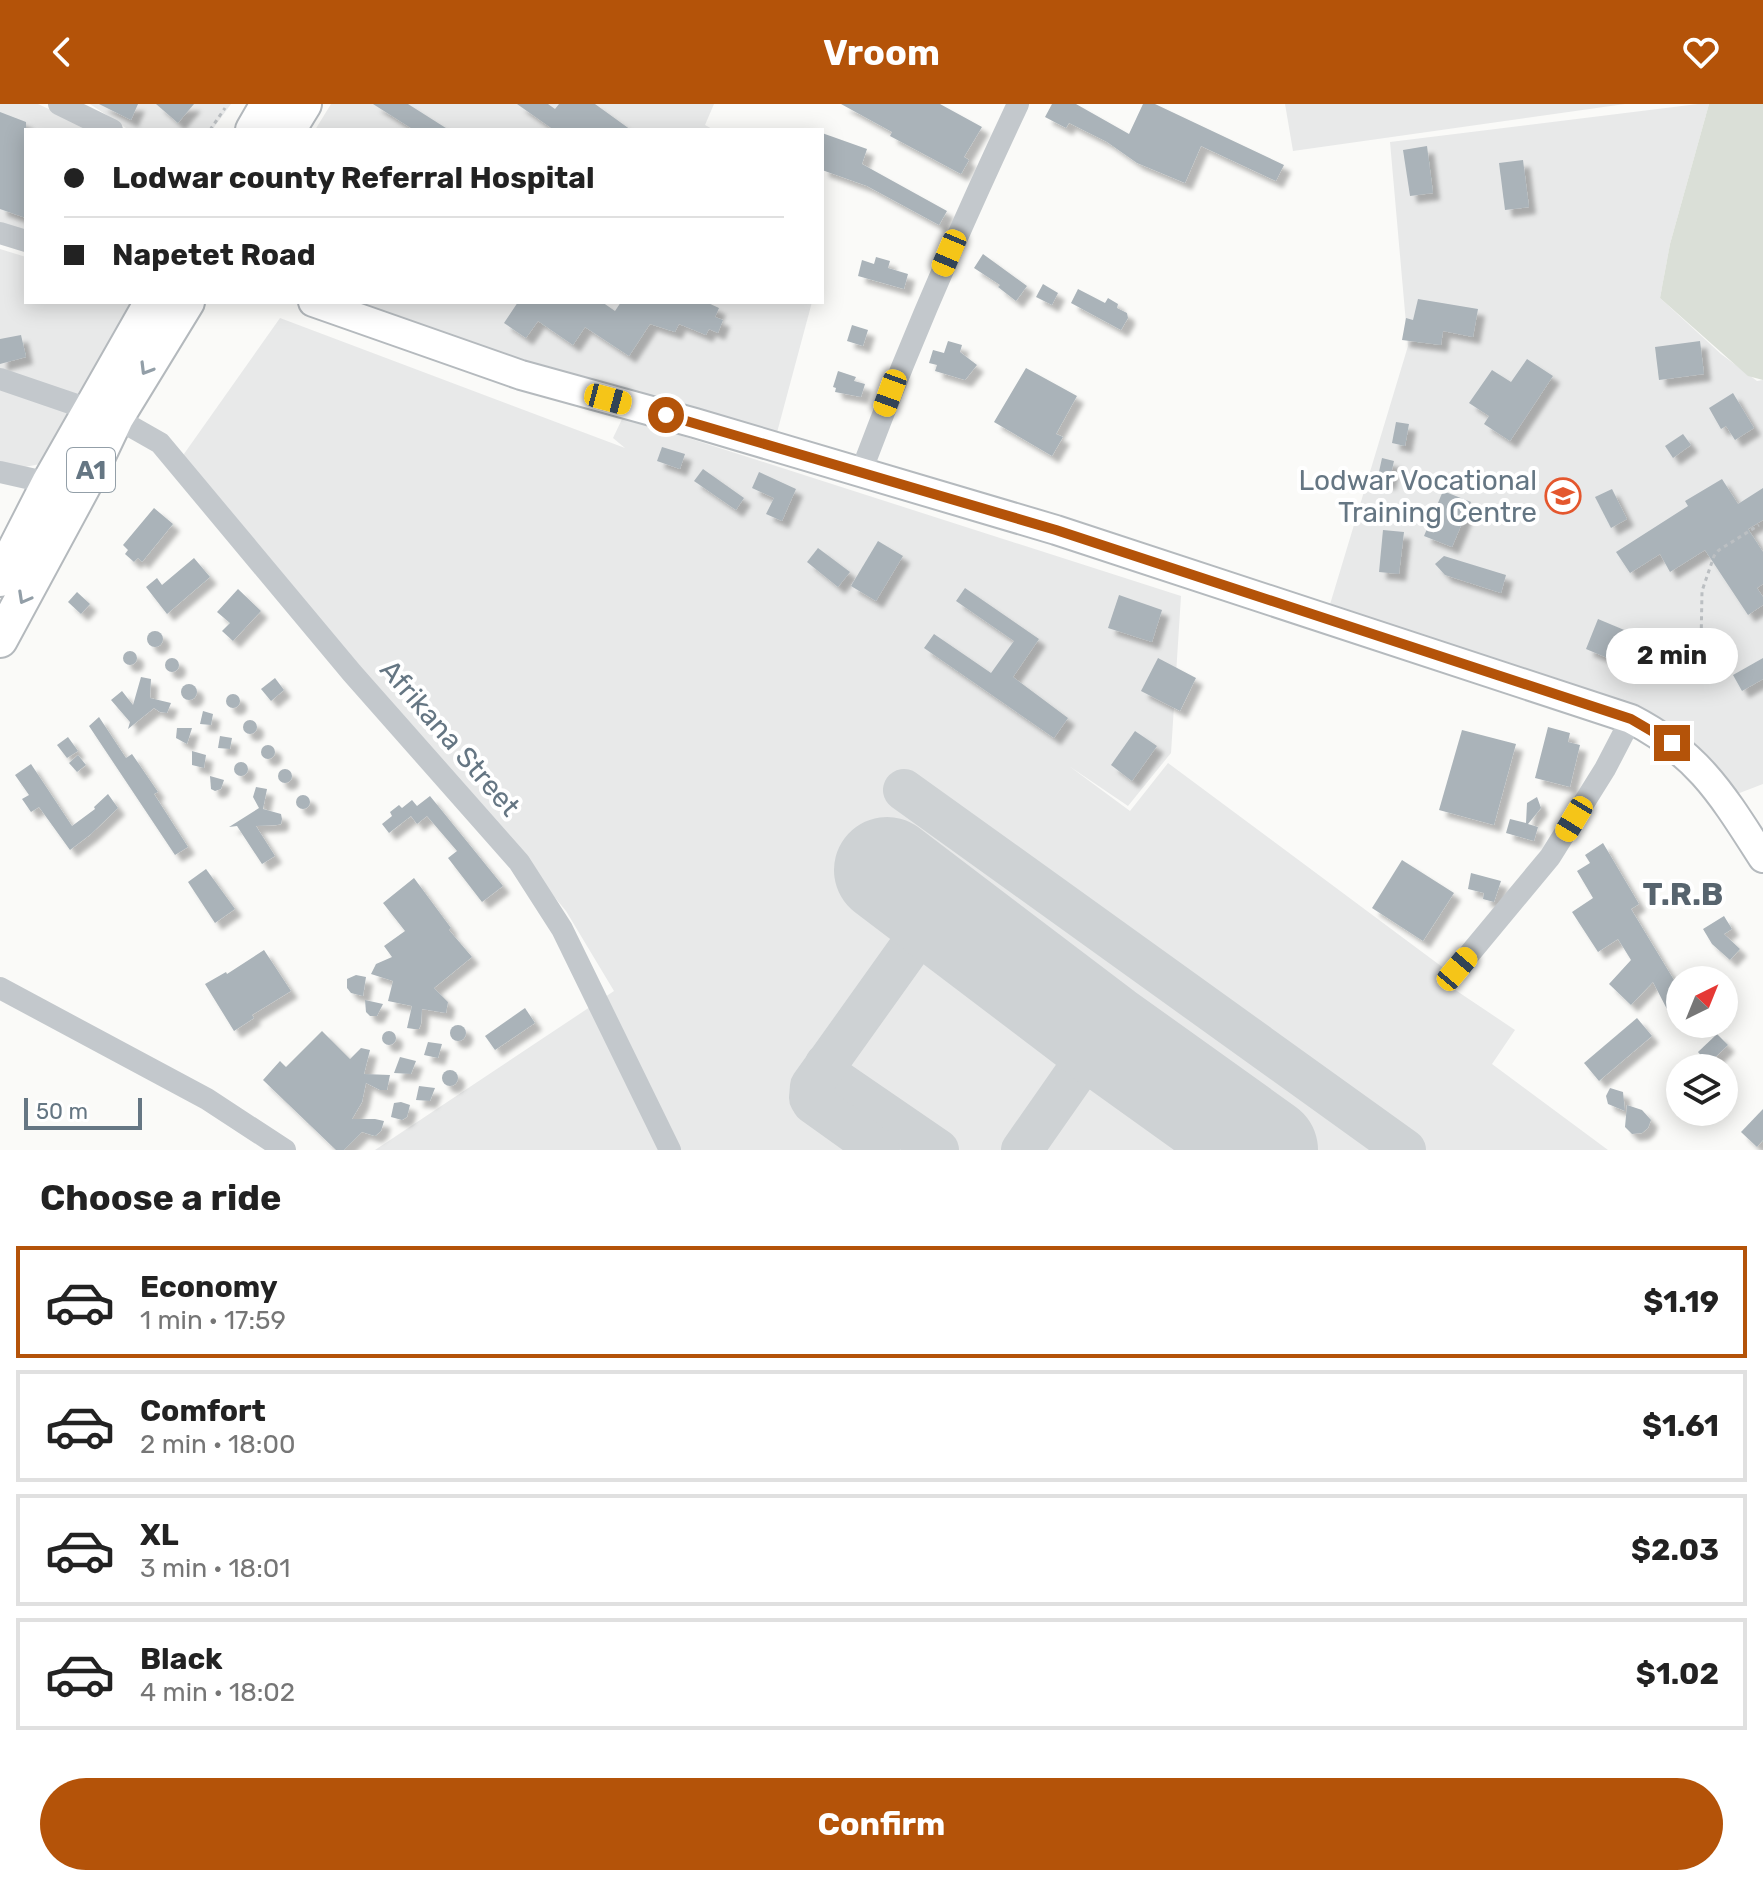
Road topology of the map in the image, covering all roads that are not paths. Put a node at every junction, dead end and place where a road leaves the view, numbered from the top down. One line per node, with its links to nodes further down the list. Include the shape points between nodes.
1 (59, 104): 5 (street)
2 (268, 104): 6 (highway)
3 (304, 104): 7 (highway)
4 (1018, 104): 16 (street, via 901,364)
5 (108, 128)
6 (254, 128)
7 (289, 128)
8 (0, 233): 9 (street)
9 (24, 240)
10 (151, 304): 14 (highway, A1)
11 (186, 304): 14 (highway, A1, one-way to 14)
12 (319, 304): 16 (main road, via 521,375)
13 (0, 379): 14 (street, Afrikana Street)
14 (103, 414): 17 (highway, A1); 19 (highway, A1, one-way to 19, via 87,479); 25 (street, Afrikana Street, via 160,443 519,862 562,929)
15 (0, 472): 17 (street)
16 (861, 472): 20 (main road, via 1056,530)
17 (49, 483): 18 (highway, A1)
18 (0, 579)
19 (0, 640)
20 (1631, 719): 21 (main road, via 1698,765); 22 (street, via 1550,857)
21 (1763, 858)
22 (1457, 969)
23 (0, 988): 24 (street, via 207,1099)
24 (285, 1150)
25 (670, 1150)

